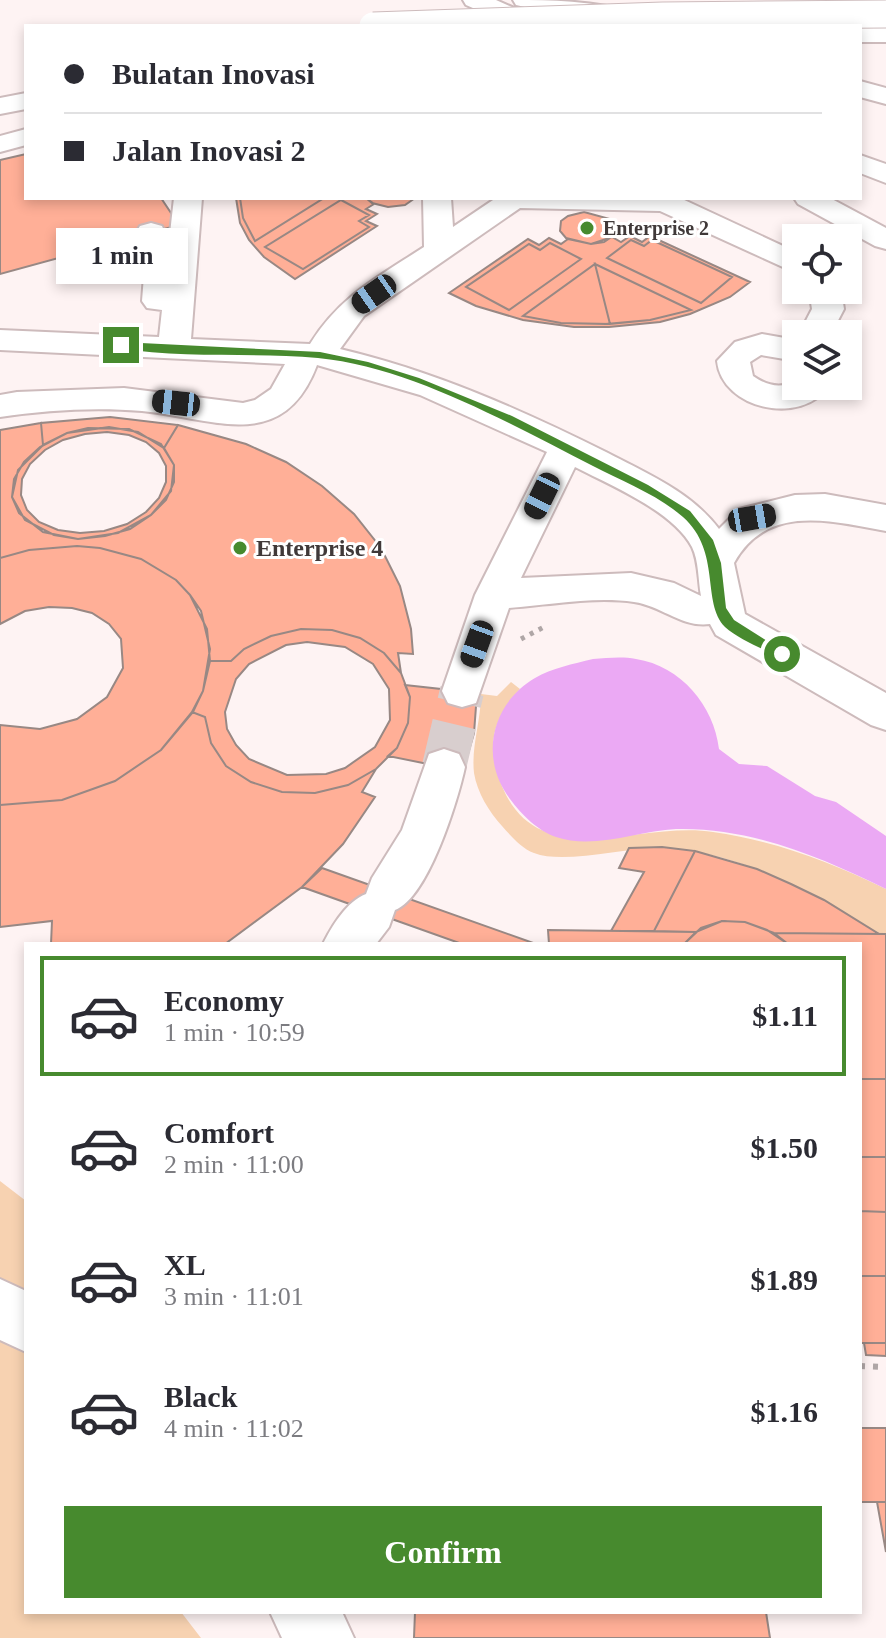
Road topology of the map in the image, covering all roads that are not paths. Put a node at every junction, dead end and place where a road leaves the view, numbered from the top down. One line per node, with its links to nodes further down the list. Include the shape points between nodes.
1 (475, 0): 3 (main road)
2 (635, 0): 4 (main road)
3 (515, 3): 4 (main road); 7 (main road); 8 (main road); 9 (main road)
4 (613, 14): 10 (main road)
5 (886, 14): 6 (main road, bridge)
6 (431, 24)
7 (522, 24)
8 (533, 24)
9 (579, 24)
10 (646, 24)
11 (862, 34): 12 (main road)
12 (886, 34)
13 (24, 77): 14 (main road)
14 (0, 82)
15 (862, 90): 16 (main road)
16 (886, 96)
17 (24, 101): 18 (main road)
18 (0, 106)
19 (24, 138): 21 (main road)
20 (862, 138): 22 (main road)
21 (0, 144)
22 (886, 148)
23 (862, 164): 24 (main road)
24 (886, 174)
25 (437, 200): 33 (main road)
26 (512, 200): 33 (main road)
27 (662, 200): 34 (main road)
28 (812, 200): 31 (main road)
29 (188, 201): 32 (main road)
30 (151, 232): 35 (main road)
31 (886, 240)
32 (185, 242): 39 (main road); 41 (main road, via 193,285)
33 (439, 248): 42 (main road, via 345,316)
34 (782, 257)
35 (160, 279): 38 (main road, via 138,318); 39 (main road)
36 (0, 340): 37 (main road)
37 (36, 341): 38 (main road); 43 (main road, via 19,373)
38 (90, 344): 39 (main road)
39 (164, 347): 41 (main road)
40 (782, 347): 44 (main road, via 746,348 732,369 744,386)
41 (220, 350): 42 (main road)
42 (312, 355): 45 (main road, via 285,395 240,415 142,400); 46 (main road, via 416,380)
43 (0, 392)
44 (782, 396)
45 (0, 406)
46 (567, 447): 47 (main road); 51 (main road)
47 (669, 502): 48 (main road); 50 (main road, via 708,540)
48 (752, 518): 49 (main road, via 825,507); 50 (main road)
49 (886, 518)
50 (715, 563): 52 (main road)
51 (494, 595): 52 (main road, via 631,587 660,593 696,611); 53 (main road)
52 (721, 608): 54 (main road, via 730,624)
53 (462, 691)
54 (886, 713)
55 (444, 767): 56 (main road, via 411,862)
56 (369, 916)
57 (0, 1307): 58 (main road)
58 (24, 1323)
59 (304, 1614): 60 (main road)
60 (322, 1638)

